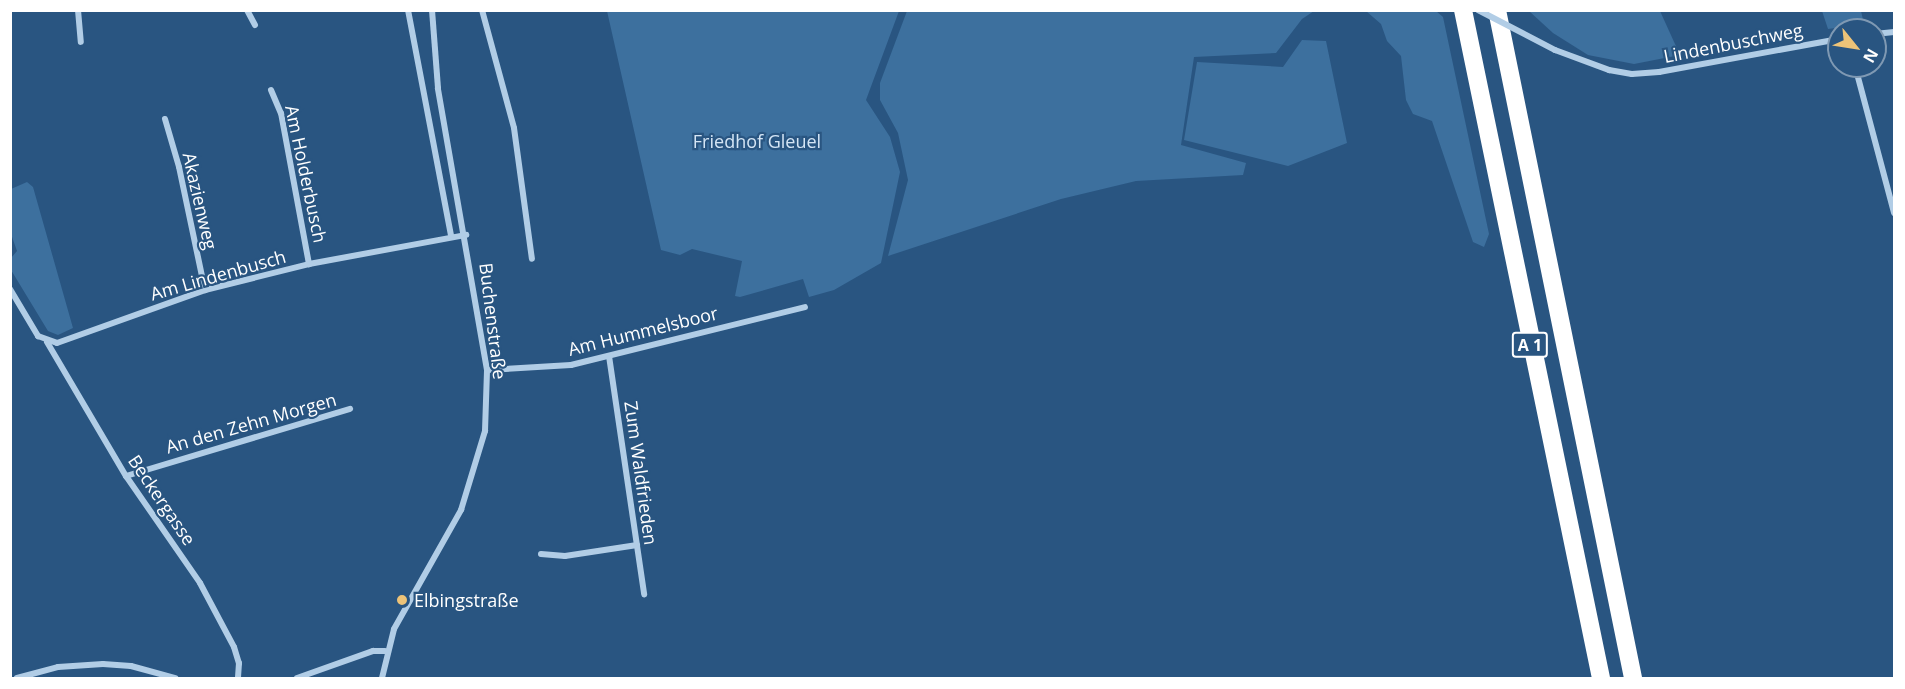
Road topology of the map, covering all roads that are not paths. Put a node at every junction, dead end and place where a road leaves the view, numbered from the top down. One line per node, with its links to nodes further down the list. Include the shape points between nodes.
1 (78, 10): 11 (street)
2 (247, 10): 9 (street)
3 (408, 10): 17 (street)
4 (432, 10): 16 (street, Buchenstraße, via 438,88)
5 (482, 10): 18 (street, via 514,128)
6 (1463, 10): 37 (highway, A 1)
7 (1478, 10): 10 (street, Lindenbuschweg, bridge, via 1555,50 1609,70 1632,74)
8 (1497, 10): 38 (highway, A 1)
9 (255, 25)
10 (1827, 41)
11 (81, 42)
12 (1859, 78): 15 (street)
13 (271, 90): 19 (street, Am Holderbusch, via 281,113)
14 (165, 119): 21 (street, Akazienweg)
15 (1894, 213)
16 (466, 235): 17 (street, Am Lindenbusch); 25 (street, Buchenstraße)
17 (451, 236): 19 (street, Am Lindenbusch)
18 (532, 259)
19 (309, 264): 21 (street, Am Lindenbusch)
20 (10, 289): 23 (street, via 38,336)
21 (205, 291): 23 (street, Am Lindenbusch, via 57,343)
22 (804, 307): 24 (street, Am Hummelsboor)
23 (46, 342): 27 (street, Beckergasse)
24 (609, 356): 25 (street, Am Hummelsboor, via 556,368); 28 (street, Zum Waldfrieden)
25 (487, 370): 31 (street, Buchenstraße, via 485,431 461,510 407,603)
26 (350, 409): 27 (street, An den Zehn Morgen)
27 (126, 476): 34 (street, Beckergasse, via 200,583 234,647)
28 (636, 545): 29 (street, via 565,556); 30 (street, Zum Waldfrieden)
29 (541, 554)
30 (644, 594)
31 (385, 651): 35 (street, via 373,651); 36 (street, Buchenstraße)
32 (16, 678): 33 (street, via 58,667 103,664 131,666)
33 (175, 678)
34 (238, 678)
35 (297, 678)
36 (382, 678)
37 (1600, 678)
38 (1633, 678)

